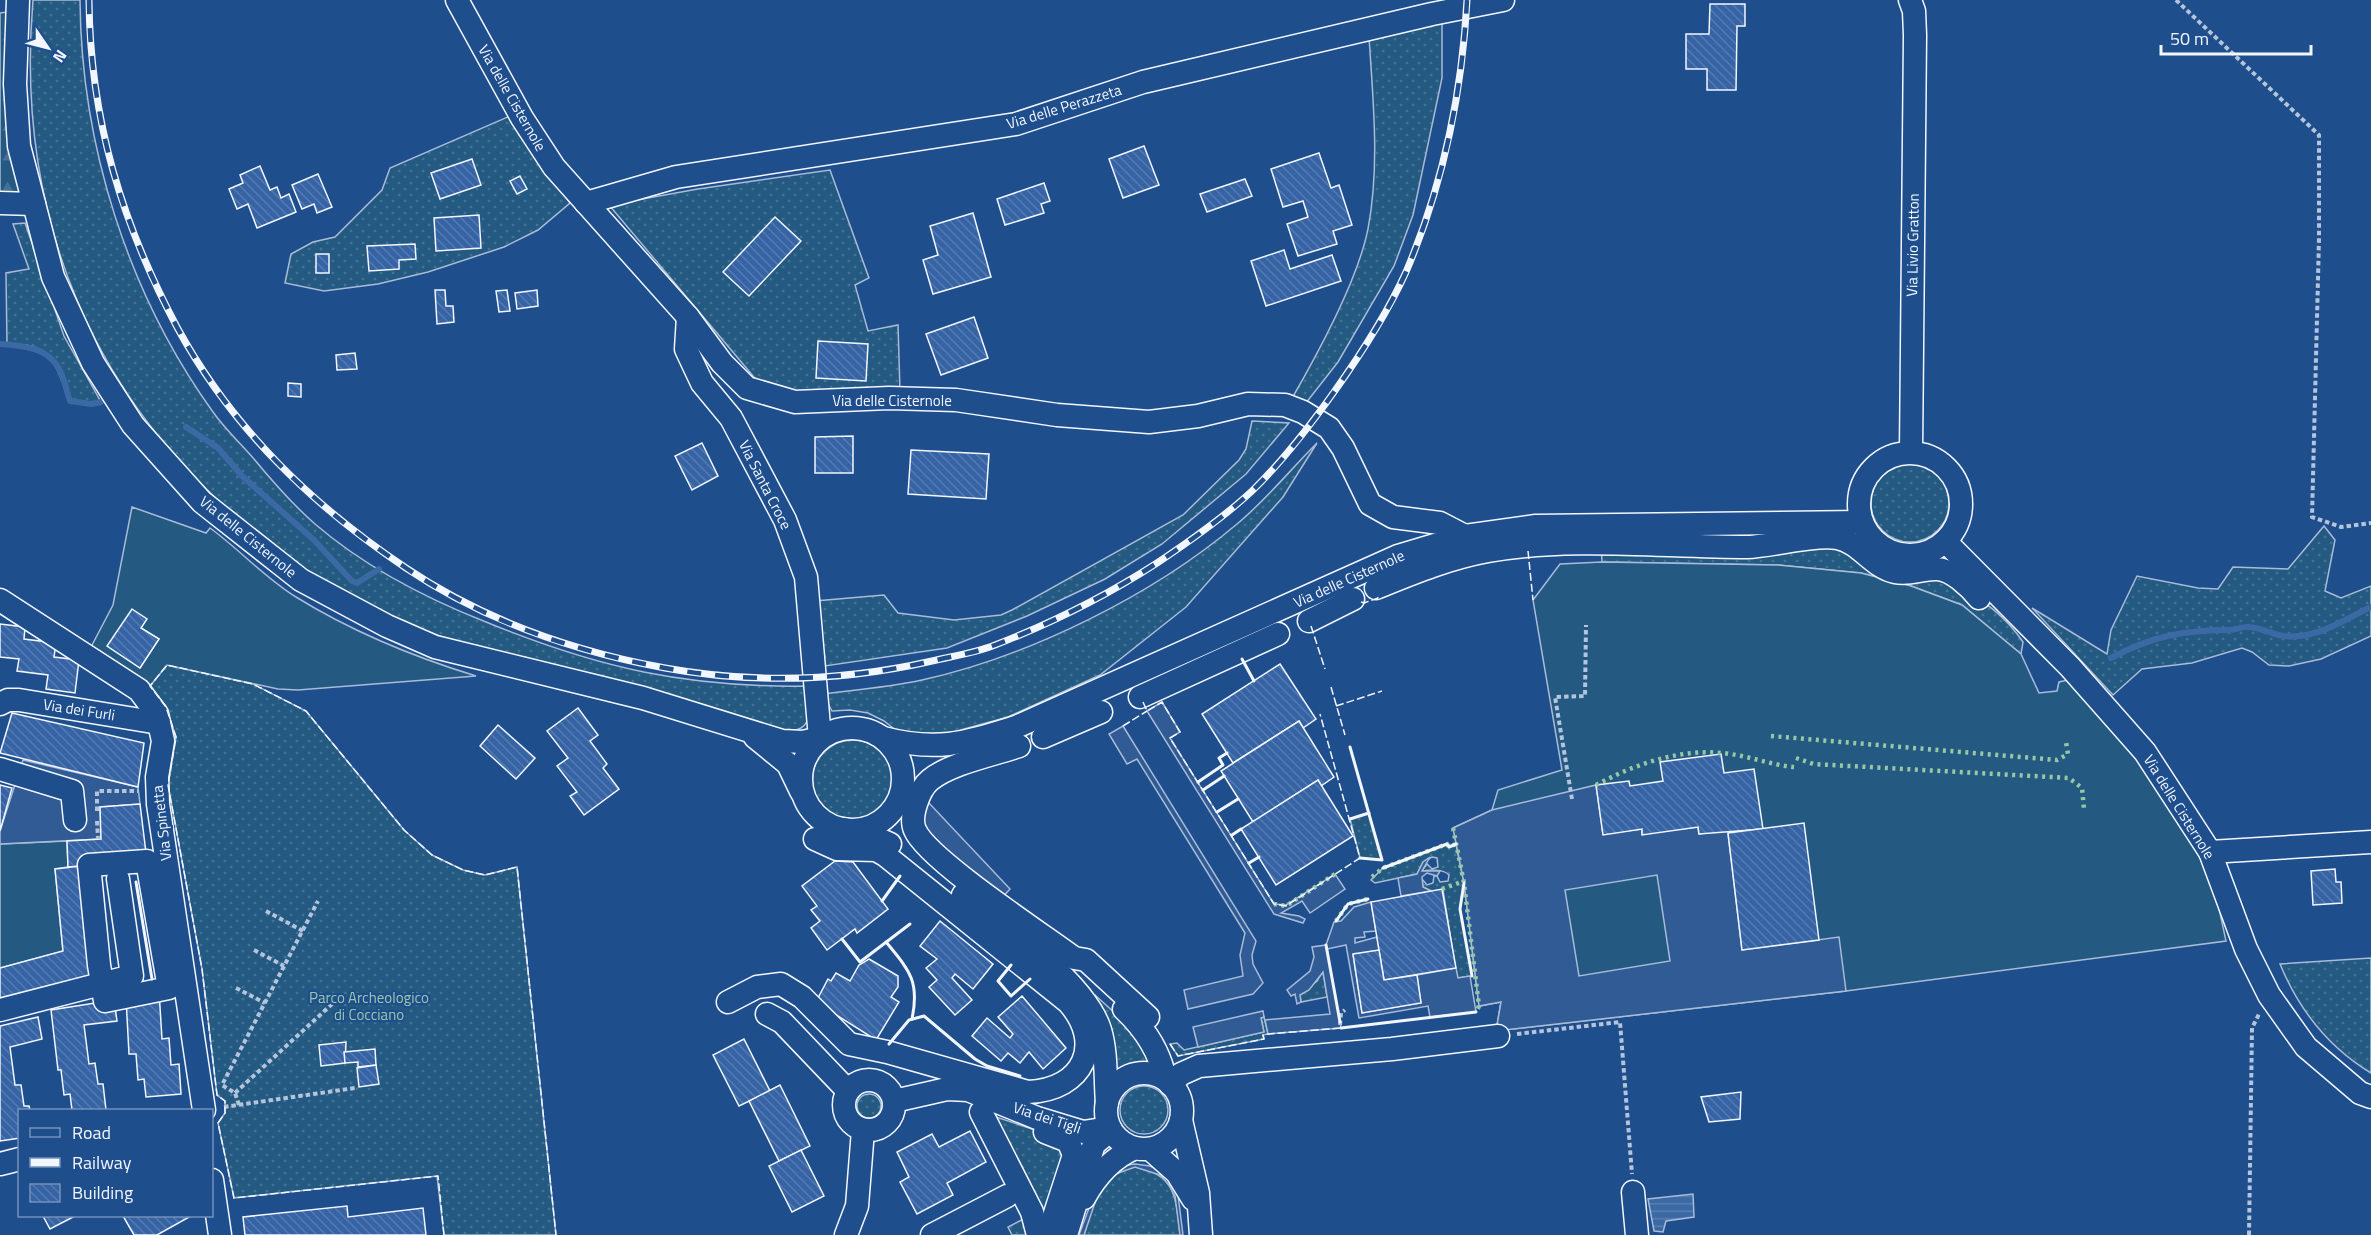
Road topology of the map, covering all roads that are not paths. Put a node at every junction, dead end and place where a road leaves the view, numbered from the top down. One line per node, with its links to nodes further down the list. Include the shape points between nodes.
1 (18, 0): 9 (street, Via delle Cisternole, via 15,84 19,146)
2 (457, 0): 8 (street, Via delle Cisternole, via 522,118 554,167)
3 (1503, 0): 8 (street, Via delle Perazzeta, via 1143,82 1016,124 676,177)
4 (1910, 0): 6 (street, Via Livio Gratton)
5 (1920, 0): 6 (street, Via Livio Gratton)
6 (1915, 37): 11 (street, Via Livio Gratton)
7 (0, 203): 9 (street)
8 (586, 203): 10 (street, Via delle Cisternole)
9 (34, 204): 25 (street, Via delle Cisternole, via 53,277 93,363 133,425 202,502 301,580 435,647 643,698)
10 (688, 317): 13 (street, Via delle Cisternole, via 722,363 747,388 795,402 956,400 1057,415 1149,422 1248,404 1285,405 1329,428 1370,504 1393,517 1440,523); 26 (street, Via Santa Croce, via 686,349 702,383 731,418 785,520 806,577)
11 (1911, 452): 12 (street, via 1889,456 1873,468 1860,489 1858,502); 14 (street, via 1933,457 1955,478 1961,494 1961,516)
12 (1869, 522): 13 (street, Via delle Cisternole, via 1536,526); 14 (street, via 1872,540 1892,553 1919,556)
13 (1465, 536): 28 (street, Via delle Cisternole, via 1398,556)
14 (1945, 541): 37 (street, Via delle Cisternole, via 2070,667 2145,752)
15 (1376, 588): 19 (street, via 1466,556 1527,546 1770,546 1837,538 1893,571 1943,570 1971,588)
16 (1353, 599): 18 (street)
17 (0, 600): 24 (street, Via Spinetta, via 139,690)
18 (1309, 621)
19 (2017, 632)
20 (1278, 634): 21 (street)
21 (1140, 697)
22 (0, 704): 24 (street, Via dei Furli, via 19,700)
23 (1101, 712): 28 (street)
24 (159, 723): 54 (street, Via Spinetta, via 163,741 157,792 184,983)
25 (745, 730): 26 (street, Via delle Cisternole, via 782,741); 32 (street, Via delle Cisternole, via 788,764)
26 (820, 738): 27 (street, via 842,728 864,729); 32 (street, via 803,765 801,779)
27 (883, 738): 29 (street, Via delle Cisternole, via 914,746); 31 (street, via 901,762)
28 (1031, 738): 29 (street, Via delle Cisternole); 45 (street, via 942,772 928,782 916,806 915,830 948,866 1074,958 1086,960)
29 (970, 741): 31 (street, Via delle Cisternole, via 926,764)
30 (9, 771): 33 (street, via 72,790)
31 (901, 795): 34 (street, via 889,814 874,825); 38 (street, via 903,828 910,846)
32 (812, 801): 34 (street, via 812,810 828,824)
33 (75, 820)
34 (843, 829): 38 (street, via 894,845)
35 (815, 839): 42 (street, via 837,849 876,850 885,855 1068,1002 1086,1028 1088,1045 1083,1061 1074,1076 1060,1086 1045,1092 1028,1092 849,1044 802,997 781,984 757,987)
36 (2371, 842): 37 (street)
37 (2210, 852): 51 (street, Via delle Cisternole, via 2246,949 2269,995 2306,1047 2360,1093)
38 (930, 869): 40 (street)
39 (118, 879): 41 (street, via 132,976)
40 (1016, 936): 47 (street, via 1093,1012); 48 (street, via 1105,990 1148,1038)
41 (102, 983): 41 (street, via 105,1001 169,988 147,861 89,865); 43 (street)
42 (728, 1002)
43 (0, 1010)
44 (767, 1014): 49 (street, via 782,1022)
45 (1148, 1017)
46 (1498, 1036): 48 (street, via 1199,1066)
47 (1104, 1051): 50 (street, Via dei Tigli, via 1089,1076 1066,1094 1024,1101); 53 (street)
48 (1167, 1081): 53 (street, via 1153,1074 1129,1076 1119,1083); 55 (street, via 1182,1104)
49 (848, 1091): 52 (street, via 864,1080 874,1080 884,1085); 57 (street, via 843,1110 854,1126)
50 (986, 1096): 52 (street, Via dei Tigli, via 947,1089); 56 (street, Via dei Tigli, via 1037,1118 1083,1131)
51 (2371, 1097)
52 (894, 1101): 57 (street, via 894,1111 882,1127)
53 (1107, 1103): 56 (street)
54 (211, 1109)
55 (1181, 1120): 58 (street, via 1175,1134 1164,1144); 65 (street, via 1198,1193)
56 (1110, 1129): 58 (street, via 1124,1143); 64 (street, via 1094,1144)
57 (863, 1130): 67 (street, via 857,1206)
58 (1143, 1149): 64 (street, via 1116,1158 1092,1183); 65 (street, via 1177,1173 1192,1196)
59 (18, 1160): 60 (street)
60 (0, 1164)
61 (213, 1187): 66 (street)
62 (1633, 1192): 71 (street)
63 (1007, 1196): 68 (street)
64 (1070, 1226)
65 (1200, 1229)
66 (220, 1235)
67 (846, 1235)
68 (932, 1235)
69 (1038, 1235): 70 (street, via 1032,1212 981,1112 1062,1137 1073,1147)
70 (1048, 1235)
71 (1637, 1235)

